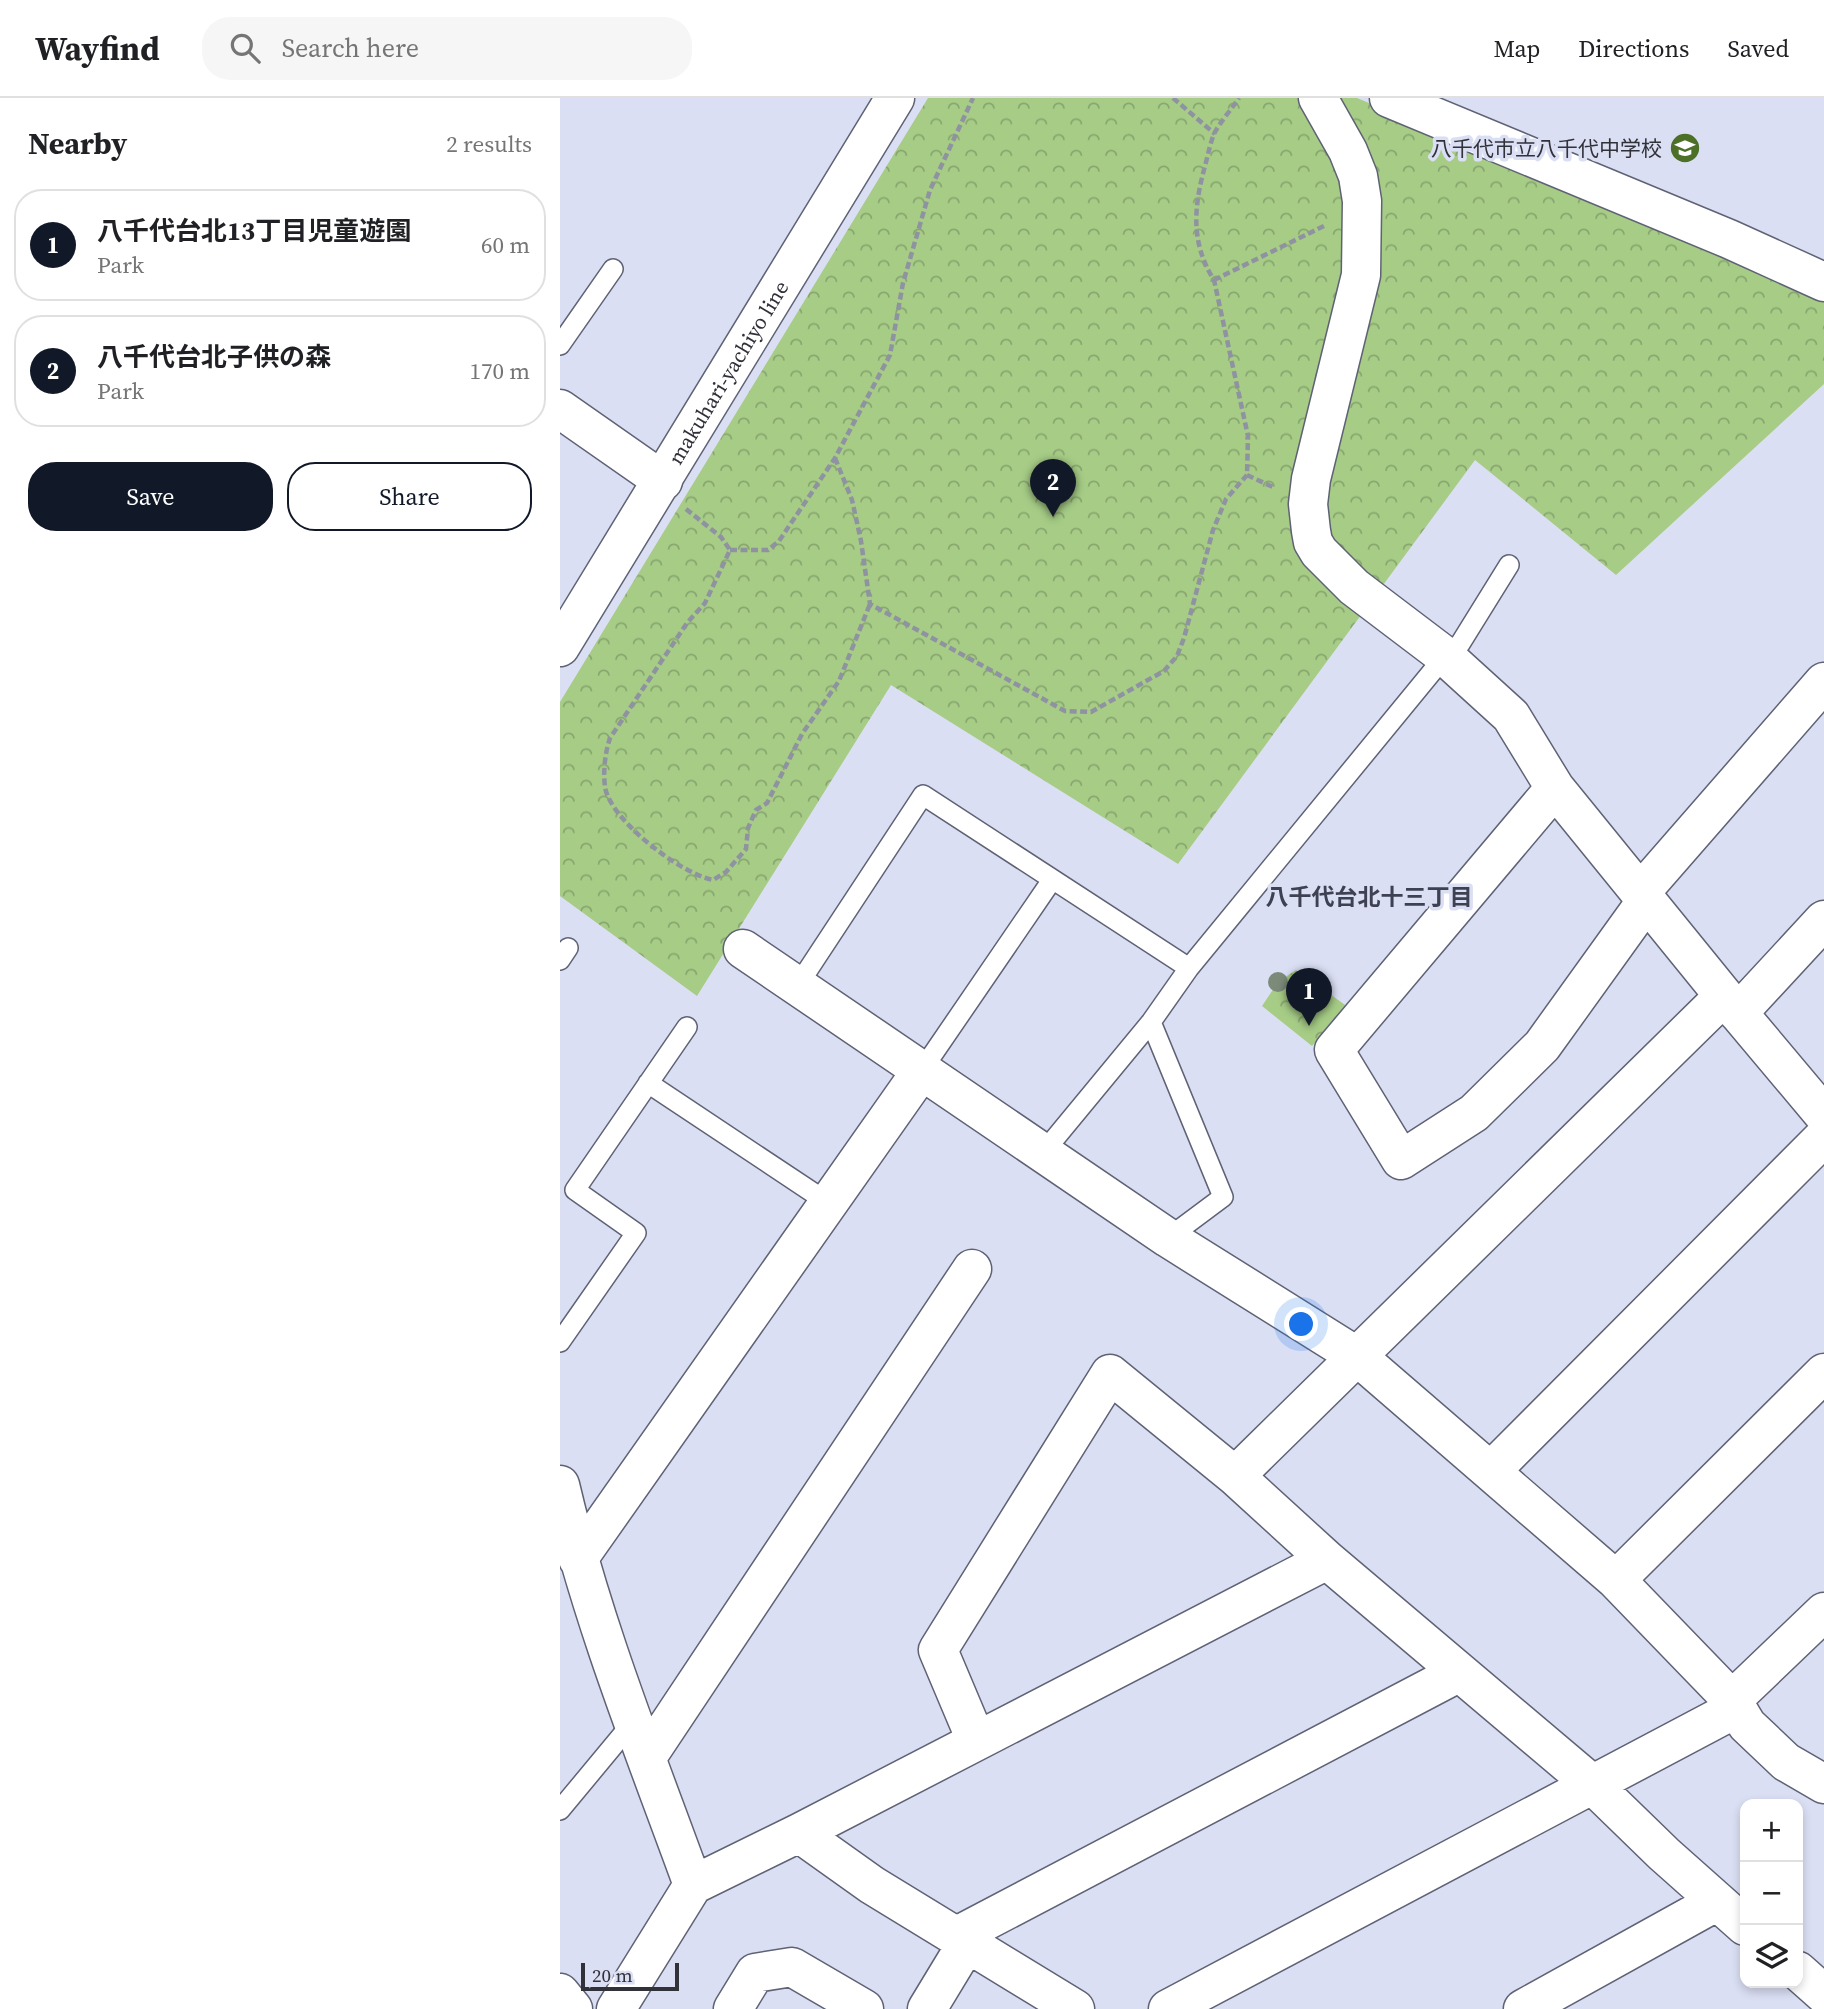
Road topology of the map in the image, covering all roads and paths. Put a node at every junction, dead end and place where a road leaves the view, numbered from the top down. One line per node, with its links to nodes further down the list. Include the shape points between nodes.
1 (895, 98): 15 (street, makuhari-yachiyo line)
2 (973, 98): 14 (path, via 930,190 902,283 890,355)
3 (1173, 98): 7 (path)
4 (1238, 98): 7 (path)
5 (1318, 98): 8 (street, via 1348,151)
6 (1390, 98): 11 (street)
7 (1214, 134): 10 (path, via 1195,211 1199,248)
8 (1362, 208): 10 (path); 20 (street, via 1361,275 1311,479 1308,504 1313,542 1353,587)
9 (613, 269): 12 (lane)
10 (1214, 280): 18 (path, via 1248,436 1247,475 1226,499 1184,638 1164,671 1091,712 1065,711)
11 (1824, 282)
12 (560, 345)
13 (560, 409): 15 (street)
14 (835, 458): 16 (path, via 779,541 768,550); 18 (path, via 852,500)
15 (671, 492): 16 (path, via 722,537); 19 (street, makuhari-yachiyo line)
16 (730, 550): 18 (path, via 705,603 610,738 606,758 605,788 616,810 653,848 702,878 713,880 726,872 746,849 755,810 767,803 803,734 839,681)
17 (1509, 565): 20 (lane, via 1460,643)
18 (870, 604)
19 (560, 647)
20 (1445, 656): 22 (street, via 1511,716); 27 (lane)
21 (1820, 694): 24 (street)
22 (1555, 788): 24 (street); 24 (street, via 1334,1050 1401,1160 1474,1113 1542,1046)
23 (1052, 880): 27 (lane); 28 (lane, via 923,795); 32 (lane)
24 (1643, 897): 29 (street)
25 (1824, 920): 29 (street)
26 (743, 949): 28 (street)
27 (1189, 968): 30 (lane)
28 (798, 985): 32 (street)
29 (1731, 1005): 34 (street); 41 (street)
30 (1151, 1022): 36 (lane); 38 (lane, via 1223,1196)
31 (687, 1027): 33 (lane)
32 (922, 1070): 36 (street); 37 (street)
33 (648, 1083): 37 (lane); 40 (lane, via 575,1190 636,1233)
34 (1824, 1115)
35 (1824, 1137): 43 (street)
36 (1042, 1154): 38 (street)
37 (830, 1204): 46 (street)
38 (1168, 1238): 41 (street)
39 (972, 1269): 54 (street)
40 (560, 1342)
41 (1358, 1357): 43 (street); 44 (street)
42 (1824, 1373): 48 (street)
43 (1491, 1471): 48 (street)
44 (1235, 1475): 47 (street); 53 (street, via 1110,1374 938,1650)
45 (560, 1485): 46 (street)
46 (570, 1553): 52 (street)
47 (1327, 1560): 50 (street); 53 (street)
48 (1616, 1580): 51 (street)
49 (1824, 1612): 51 (street)
50 (1458, 1672): 56 (street); 62 (street)
51 (1735, 1704): 55 (street, via 1747,1725 1786,1762); 56 (street)
52 (633, 1722): 54 (street); 57 (lane)
53 (976, 1740): 58 (street)
54 (647, 1757): 59 (street)
55 (1824, 1784)
56 (1592, 1785): 60 (street); 72 (street)
57 (560, 1810)
58 (799, 1833): 59 (street); 62 (street)
59 (693, 1885): 67 (street)
60 (1716, 1902): 61 (street); 73 (street)
61 (1744, 1925)
62 (961, 1940): 70 (street); 71 (street)
63 (1803, 1976): 65 (street)
64 (560, 1993): 66 (street)
65 (1824, 1994)
66 (573, 2009)
67 (616, 2009)
68 (733, 2009): 69 (street, via 755,1973 792,1967)
69 (864, 2009)
70 (927, 2009)
71 (1075, 2009)
72 (1168, 2009)
73 (1523, 2009)

